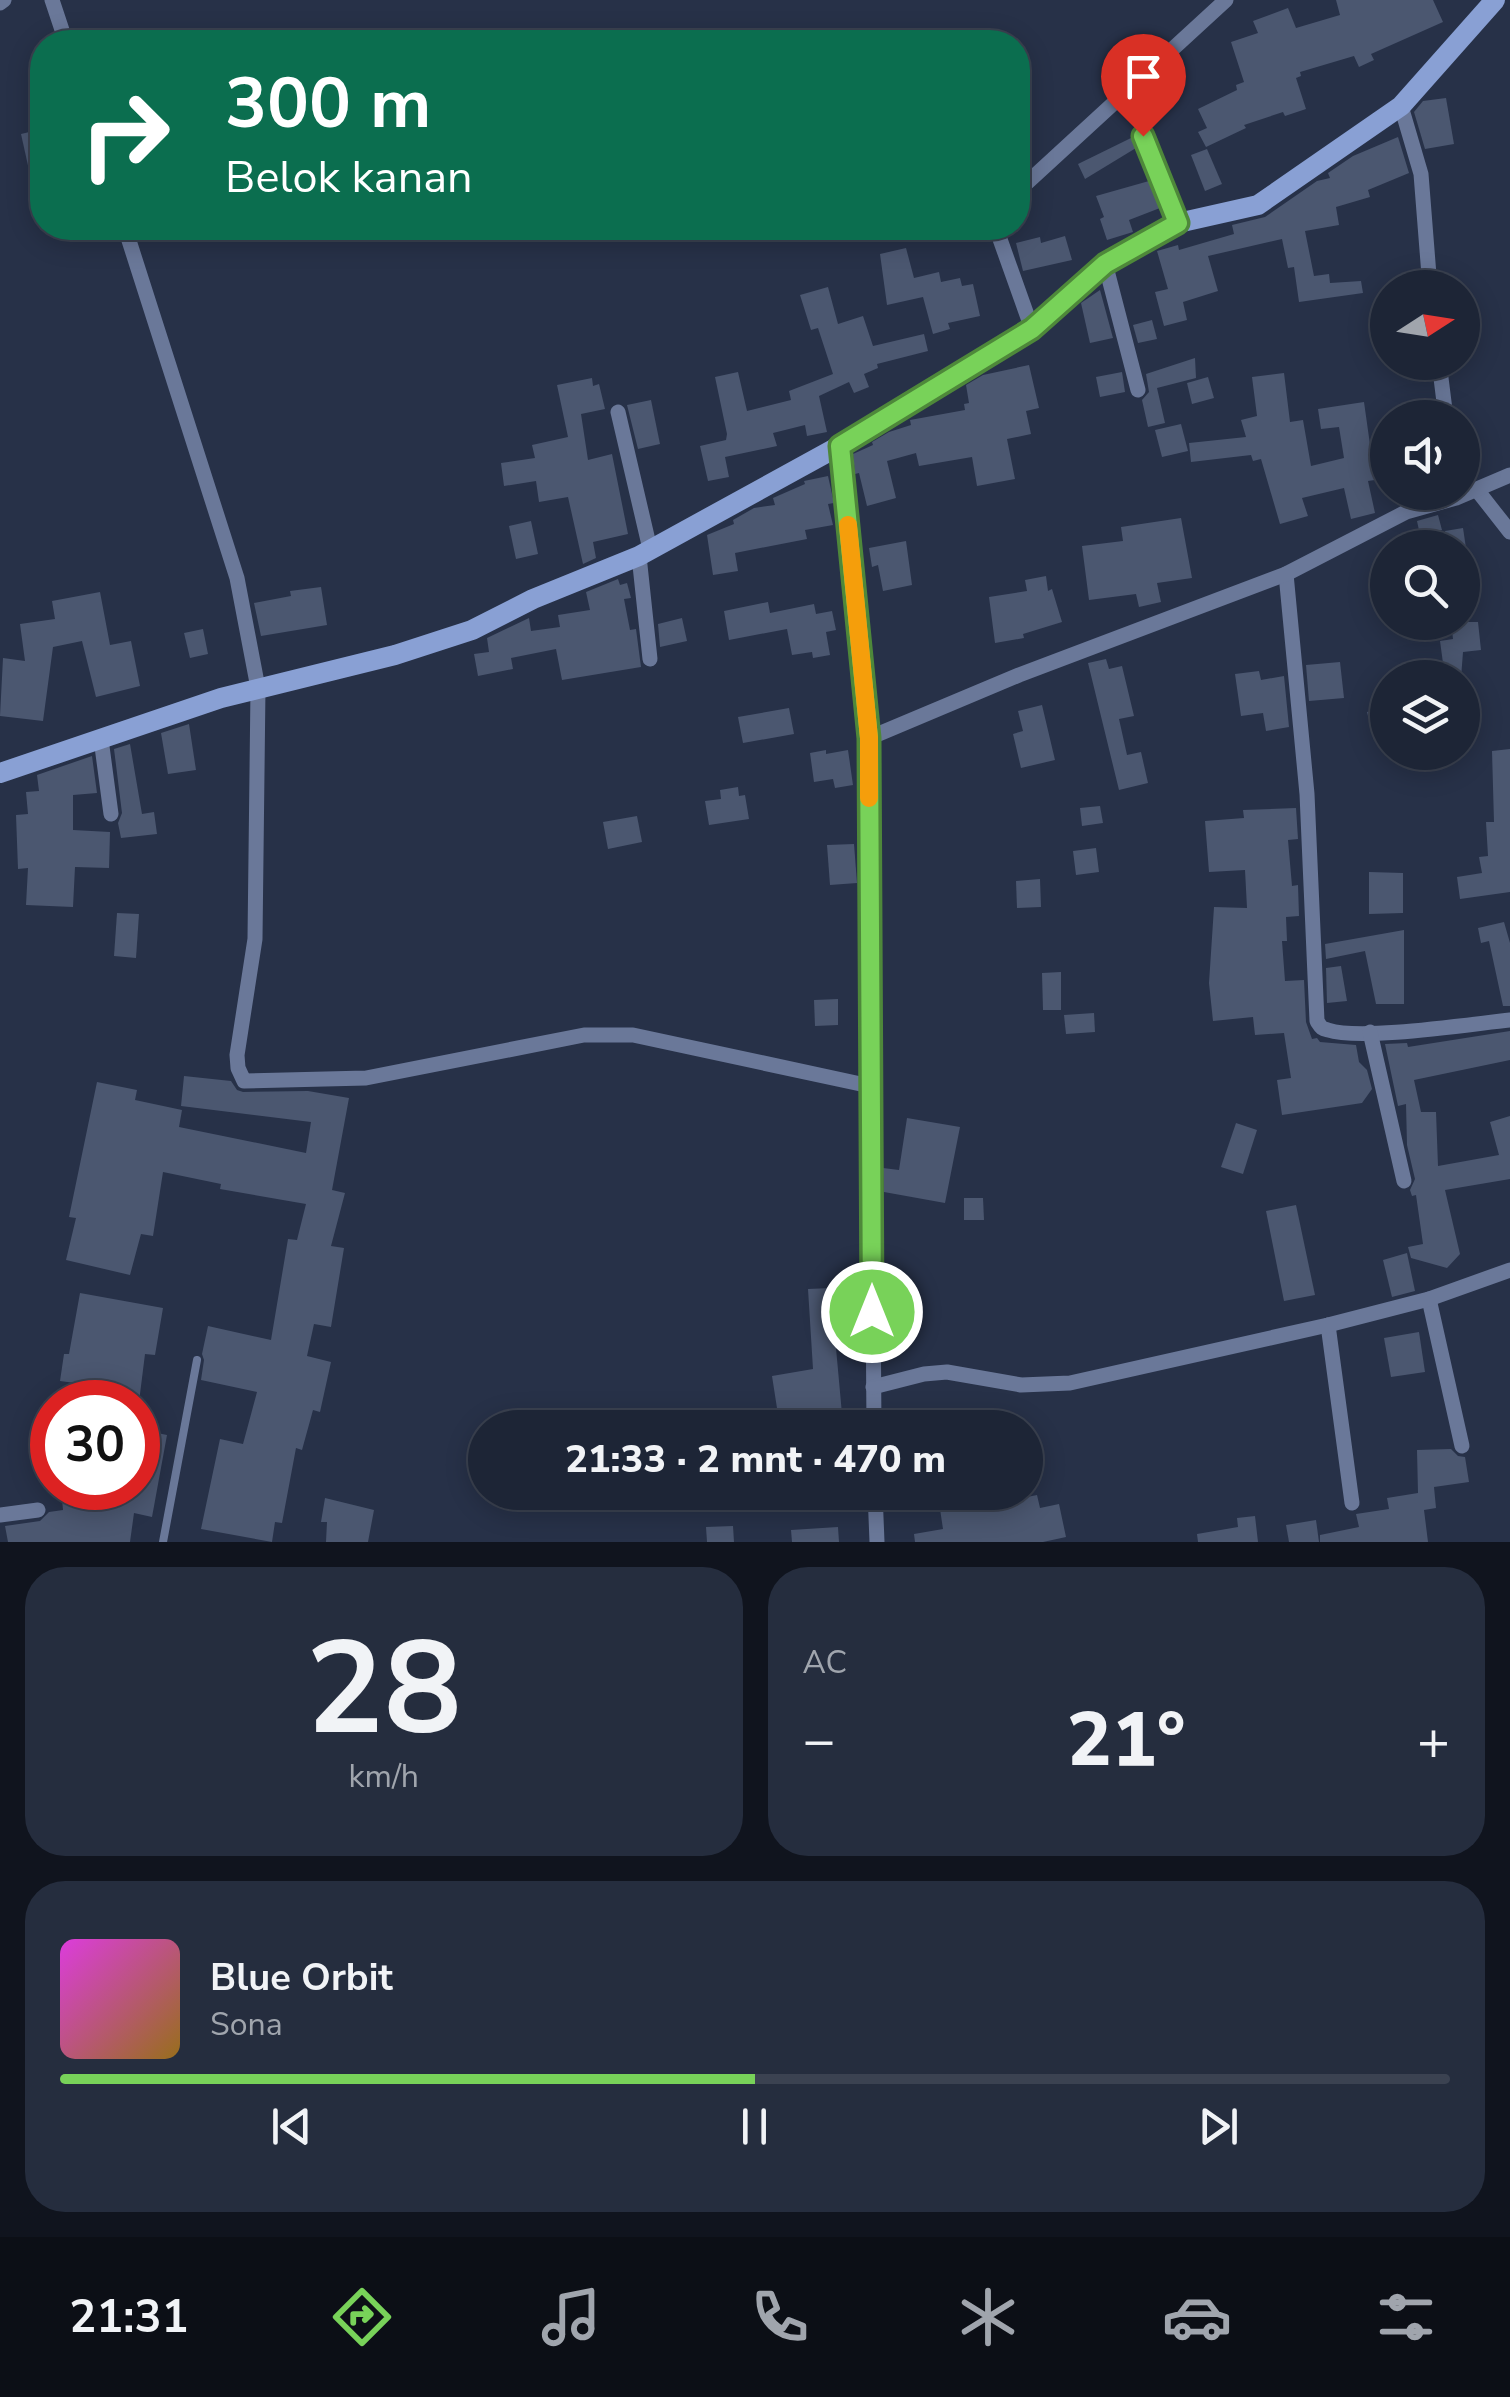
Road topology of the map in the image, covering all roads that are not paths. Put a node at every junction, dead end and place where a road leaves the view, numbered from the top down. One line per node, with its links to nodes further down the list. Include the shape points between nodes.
1 (52, 0): 4 (street)
2 (1226, 0): 7 (street)
3 (1495, 0): 5 (street)
4 (62, 30)
5 (1400, 106): 8 (street, via 1258,204); 12 (street, via 1421,174)
6 (1143, 136): 8 (street)
7 (1030, 180)
8 (1178, 223): 11 (street)
9 (129, 240): 25 (street, via 237,578)
10 (1000, 240): 13 (street)
11 (1105, 264): 13 (street); 14 (street)
12 (1429, 270)
13 (1032, 329): 16 (street)
14 (1138, 390)
15 (618, 412): 22 (street)
16 (840, 446): 22 (street); 26 (street)
17 (1510, 476): 18 (street)
18 (1480, 489)
19 (1480, 494): 21 (street)
20 (1412, 510): 23 (street)
21 (1510, 532)
22 (644, 552): 24 (street); 25 (street, via 472,630)
23 (1286, 574): 26 (street); 31 (street, via 1307,794 1317,1020 1332,1032)
24 (650, 659)
25 (258, 688): 27 (street); 32 (street, via 255,939 237,1055 244,1080 366,1078 609,1033)
26 (869, 738): 32 (street)
27 (101, 739): 28 (street); 29 (street)
28 (0, 773)
29 (111, 814)
30 (1510, 1020): 31 (street)
31 (1370, 1032): 33 (street)
32 (870, 1086): 38 (street)
33 (1404, 1182)
34 (1510, 1270): 35 (street)
35 (1429, 1299): 36 (street); 40 (street)
36 (1328, 1326): 38 (street, via 1070,1383 1021,1386 946,1372); 41 (street)
37 (197, 1360): 45 (lane)
38 (873, 1387): 39 (street)
39 (874, 1410)
40 (1462, 1446)
41 (1352, 1502)
42 (38, 1510): 44 (street)
43 (876, 1510): 46 (street)
44 (0, 1516)
45 (163, 1542)
46 (877, 1542)

